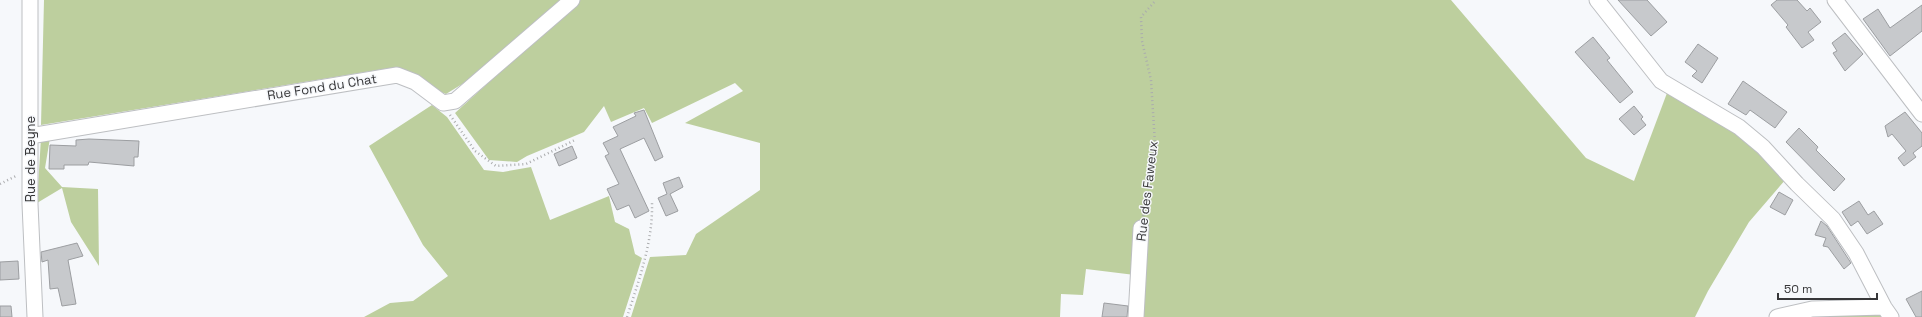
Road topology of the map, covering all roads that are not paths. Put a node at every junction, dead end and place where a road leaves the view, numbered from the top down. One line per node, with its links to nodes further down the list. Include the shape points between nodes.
1 (30, 0): 6 (street, Rue de Beyne)
2 (572, 0): 6 (street, Rue Fond du Chat, via 455,101 443,103 415,82 397,75)
3 (1597, 0): 8 (street, via 1662,80 1739,126 1833,218 1856,253)
4 (1836, 0): 5 (street)
5 (1922, 114)
6 (30, 136): 9 (street, Rue de Beyne)
7 (1141, 228): 10 (street, Rue des Faweux)
8 (1887, 312): 11 (street, via 1812,309)
9 (35, 317)
10 (1136, 317)
11 (1777, 317)

